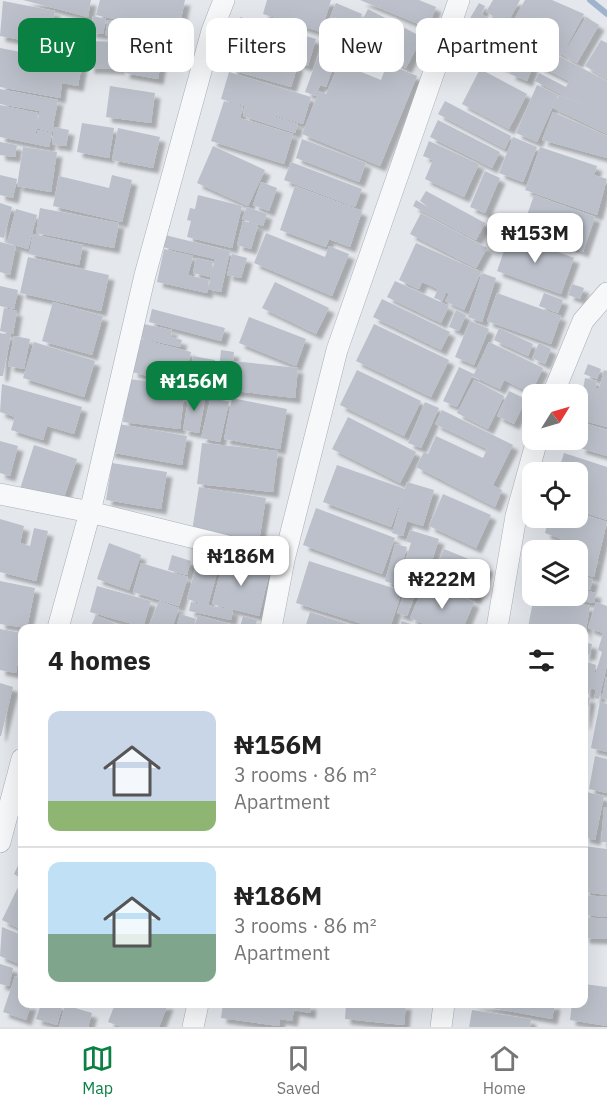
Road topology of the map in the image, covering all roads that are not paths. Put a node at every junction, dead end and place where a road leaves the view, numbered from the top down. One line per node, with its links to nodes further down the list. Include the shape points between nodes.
1 (224, 0): 7 (street, via 145,275)
2 (459, 0): 8 (street, via 337,350)
3 (607, 293): 4 (street, via 583,321)
4 (557, 384)
5 (534, 450): 11 (street, via 516,516)
6 (0, 494): 7 (street)
7 (90, 512): 8 (street); 9 (street)
8 (284, 560): 10 (street)
9 (59, 624)
10 (272, 624)
11 (498, 624)
12 (18, 774): 13 (street)
13 (0, 842)
14 (197, 1008): 16 (street)
15 (443, 1008): 17 (street)
16 (193, 1027)
17 (441, 1027)

